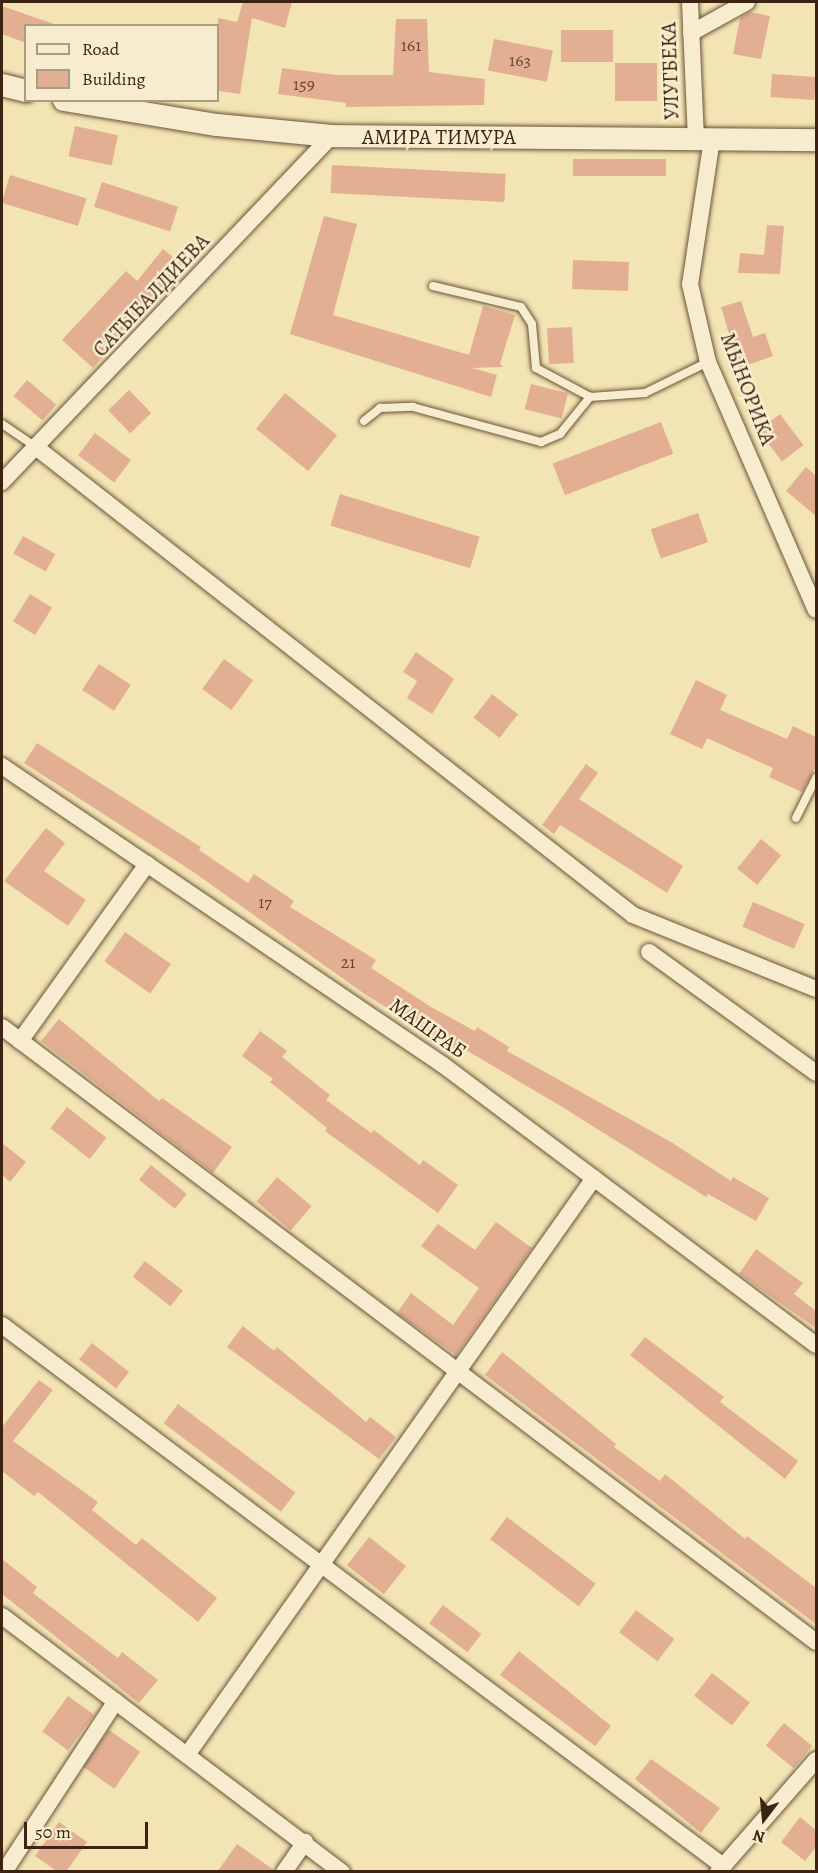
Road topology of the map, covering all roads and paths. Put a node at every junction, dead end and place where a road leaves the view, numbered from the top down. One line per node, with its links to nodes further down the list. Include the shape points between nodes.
1 (690, 2): 3 (street, УЛУГБЕКА)
2 (747, 2): 3 (street)
3 (691, 33): 8 (street, УЛУГБЕКА)
4 (2, 85): 5 (street)
5 (24, 90)
6 (76, 102): 7 (street, АМИРА ТИМУРА, via 217,125)
7 (331, 136): 8 (street, АМИРА ТИМУРА); 15 (street, САТЫБАЛДИЕВА)
8 (704, 139): 9 (street, АМИРА ТИМУРА); 11 (street, МЫНОРИКА, via 690,284)
9 (816, 140)
10 (433, 286): 12 (lane, via 521,307 532,324 536,368)
11 (708, 362): 12 (lane, via 645,393); 17 (street, МЫНОРИКА)
12 (590, 398): 13 (lane, via 560,434 542,442 413,407 380,408)
13 (364, 421)
14 (2, 424): 15 (lane)
15 (37, 448): 16 (street, САТЫБАЛДИЕВА); 23 (street, via 633,915)
16 (2, 482)
17 (816, 610)
18 (2, 765): 21 (street, МАШРАБ)
19 (816, 778): 20 (lane)
20 (796, 818)
21 (147, 864): 25 (street); 27 (street, МАШРАБ, via 443,1065)
22 (649, 952): 26 (street)
23 (816, 989)
24 (2, 1028): 25 (street)
25 (20, 1041): 30 (street)
26 (816, 1073)
27 (594, 1178): 29 (street, МАШРАБ); 30 (street)
28 (2, 1325): 31 (street)
29 (816, 1345)
30 (458, 1371): 31 (street); 33 (street)
31 (321, 1565): 35 (street); 39 (street)
32 (2, 1616): 34 (street)
33 (816, 1642)
34 (116, 1701): 35 (street); 38 (street)
35 (187, 1755): 37 (street)
36 (816, 1760): 39 (street)
37 (305, 1842): 40 (street); 41 (street)
38 (10, 1865)
39 (720, 1869)
40 (284, 1872)
41 (342, 1872)

